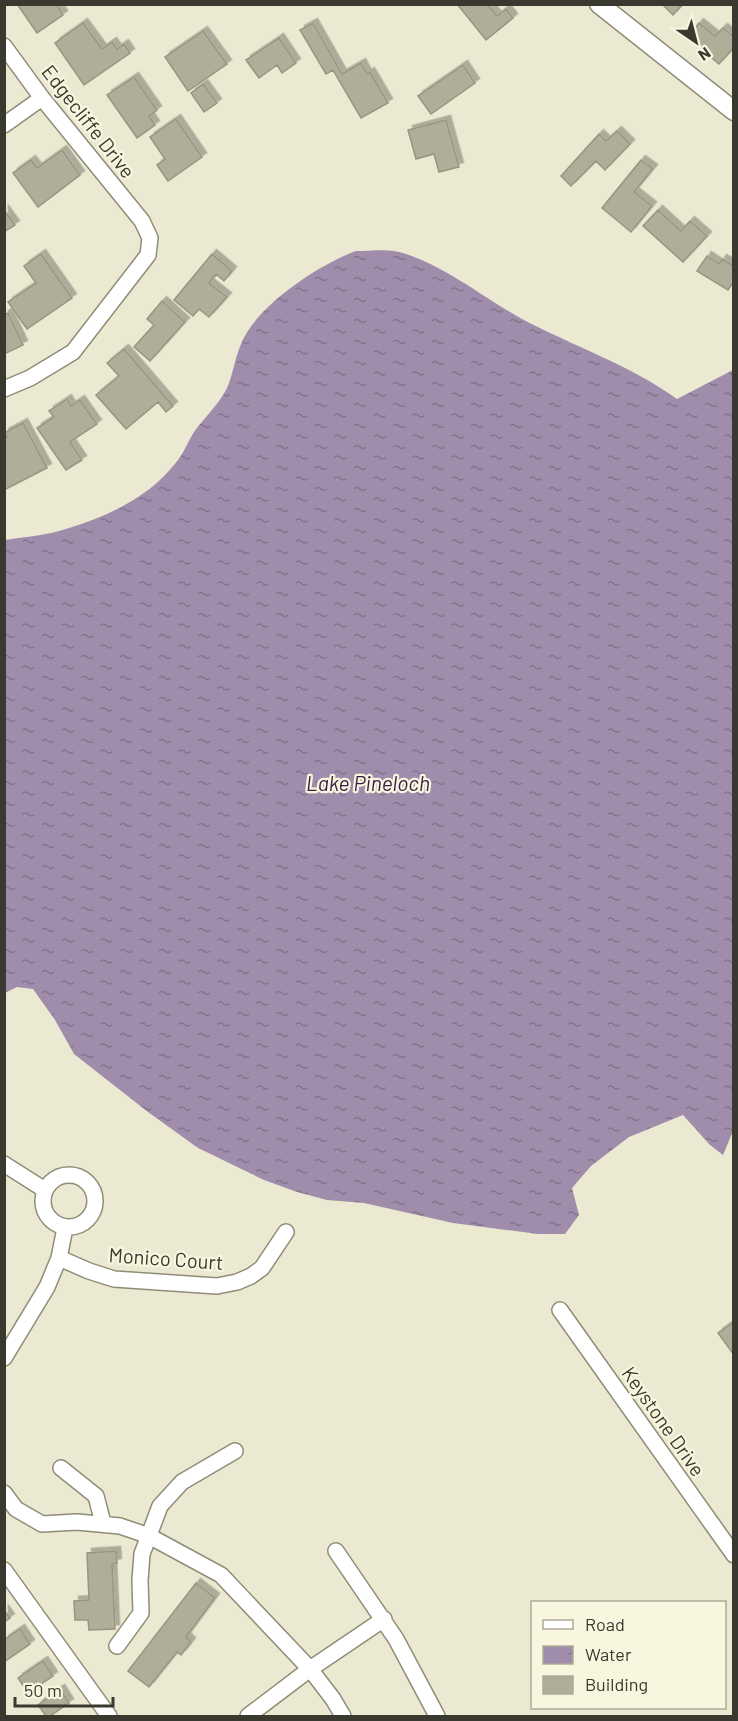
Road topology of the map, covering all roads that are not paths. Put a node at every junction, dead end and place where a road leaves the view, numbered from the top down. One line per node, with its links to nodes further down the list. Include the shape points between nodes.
1 (599, 4): 4 (street)
2 (4, 46): 3 (street, Edgecliffe Drive)
3 (42, 98): 5 (street); 6 (street, Edgecliffe Drive, via 142,221 150,238 148,255 73,352)
4 (734, 111)
5 (4, 125)
6 (4, 389)
7 (4, 1164): 8 (street)
8 (45, 1190): 9 (street, via 44,1209 48,1217); 9 (street, via 60,1176 72,1174 88,1181 93,1189 96,1207 92,1216 74,1228)
9 (65, 1227): 11 (street)
10 (286, 1232): 11 (street, Monico Court, via 262,1268 237,1282 217,1286 114,1280)
11 (59, 1258): 13 (street, via 47,1287)
12 (560, 1310): 21 (street, Keystone Drive)
13 (9, 1340): 14 (street)
14 (4, 1358)
15 (235, 1452): 19 (street, via 182,1482 160,1506)
16 (61, 1468): 18 (street, via 96,1496)
17 (4, 1493): 18 (street, via 15,1509 42,1524)
18 (103, 1523): 19 (street)
19 (149, 1536): 24 (street, via 142,1554 141,1613); 25 (street, via 221,1575)
20 (336, 1551): 23 (street)
21 (734, 1555)
22 (4, 1570): 27 (street)
23 (384, 1619): 25 (street); 31 (street)
24 (117, 1646)
25 (310, 1669): 26 (street); 28 (street)
26 (333, 1699): 29 (street); 30 (street)
27 (109, 1716)
28 (248, 1716)
29 (336, 1716)
30 (343, 1716)
31 (436, 1716)

